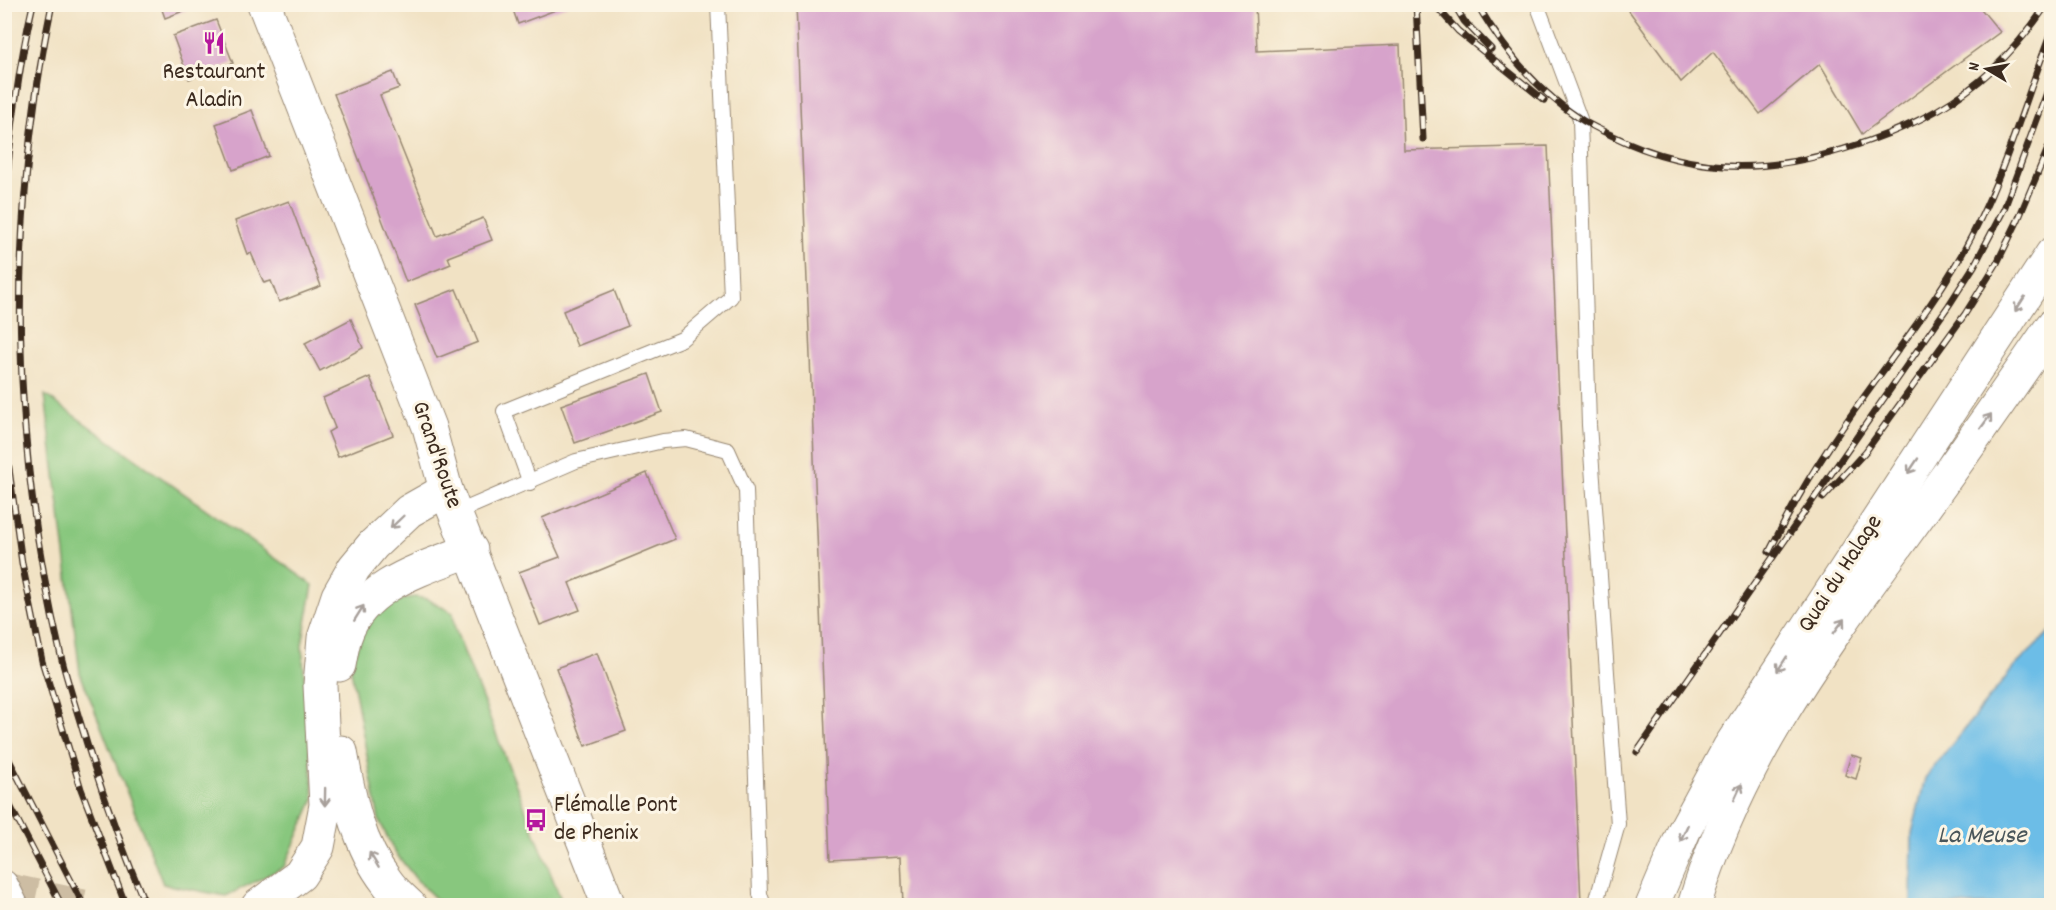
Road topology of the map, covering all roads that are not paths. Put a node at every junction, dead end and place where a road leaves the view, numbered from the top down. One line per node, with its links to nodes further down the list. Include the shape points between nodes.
1 (264, 4): 7 (main road, Grand'Route, via 429,427)
2 (718, 4): 6 (lane, via 732,297 682,339 504,411)
3 (1537, 4): 15 (lane, via 1580,120 1589,425 1618,824)
4 (2052, 254): 16 (main road, Quai du Halage, one-way to 16, via 1729,748 1684,831)
5 (2052, 326): 17 (main road, one-way to 5, via 1737,793 1794,691)
6 (530, 483): 7 (lane); 14 (lane, via 576,461 663,441 686,439 728,450 746,490 760,894)
7 (451, 501): 8 (main road, Grand'Route); 11 (main road, one-way to 11, via 409,511 354,567 338,596 324,638 320,685 326,805 318,847 300,875)
8 (471, 550): 12 (main road, one-way to 8, via 387,882 363,841 338,739 337,677 345,636 363,605 388,585); 13 (main road, Grand'Route)
9 (4, 884): 10 (street)
10 (15, 906)
11 (258, 906)
12 (410, 906)
13 (609, 906)
14 (764, 906)
15 (1594, 906)
16 (1652, 906)
17 (1694, 906)

